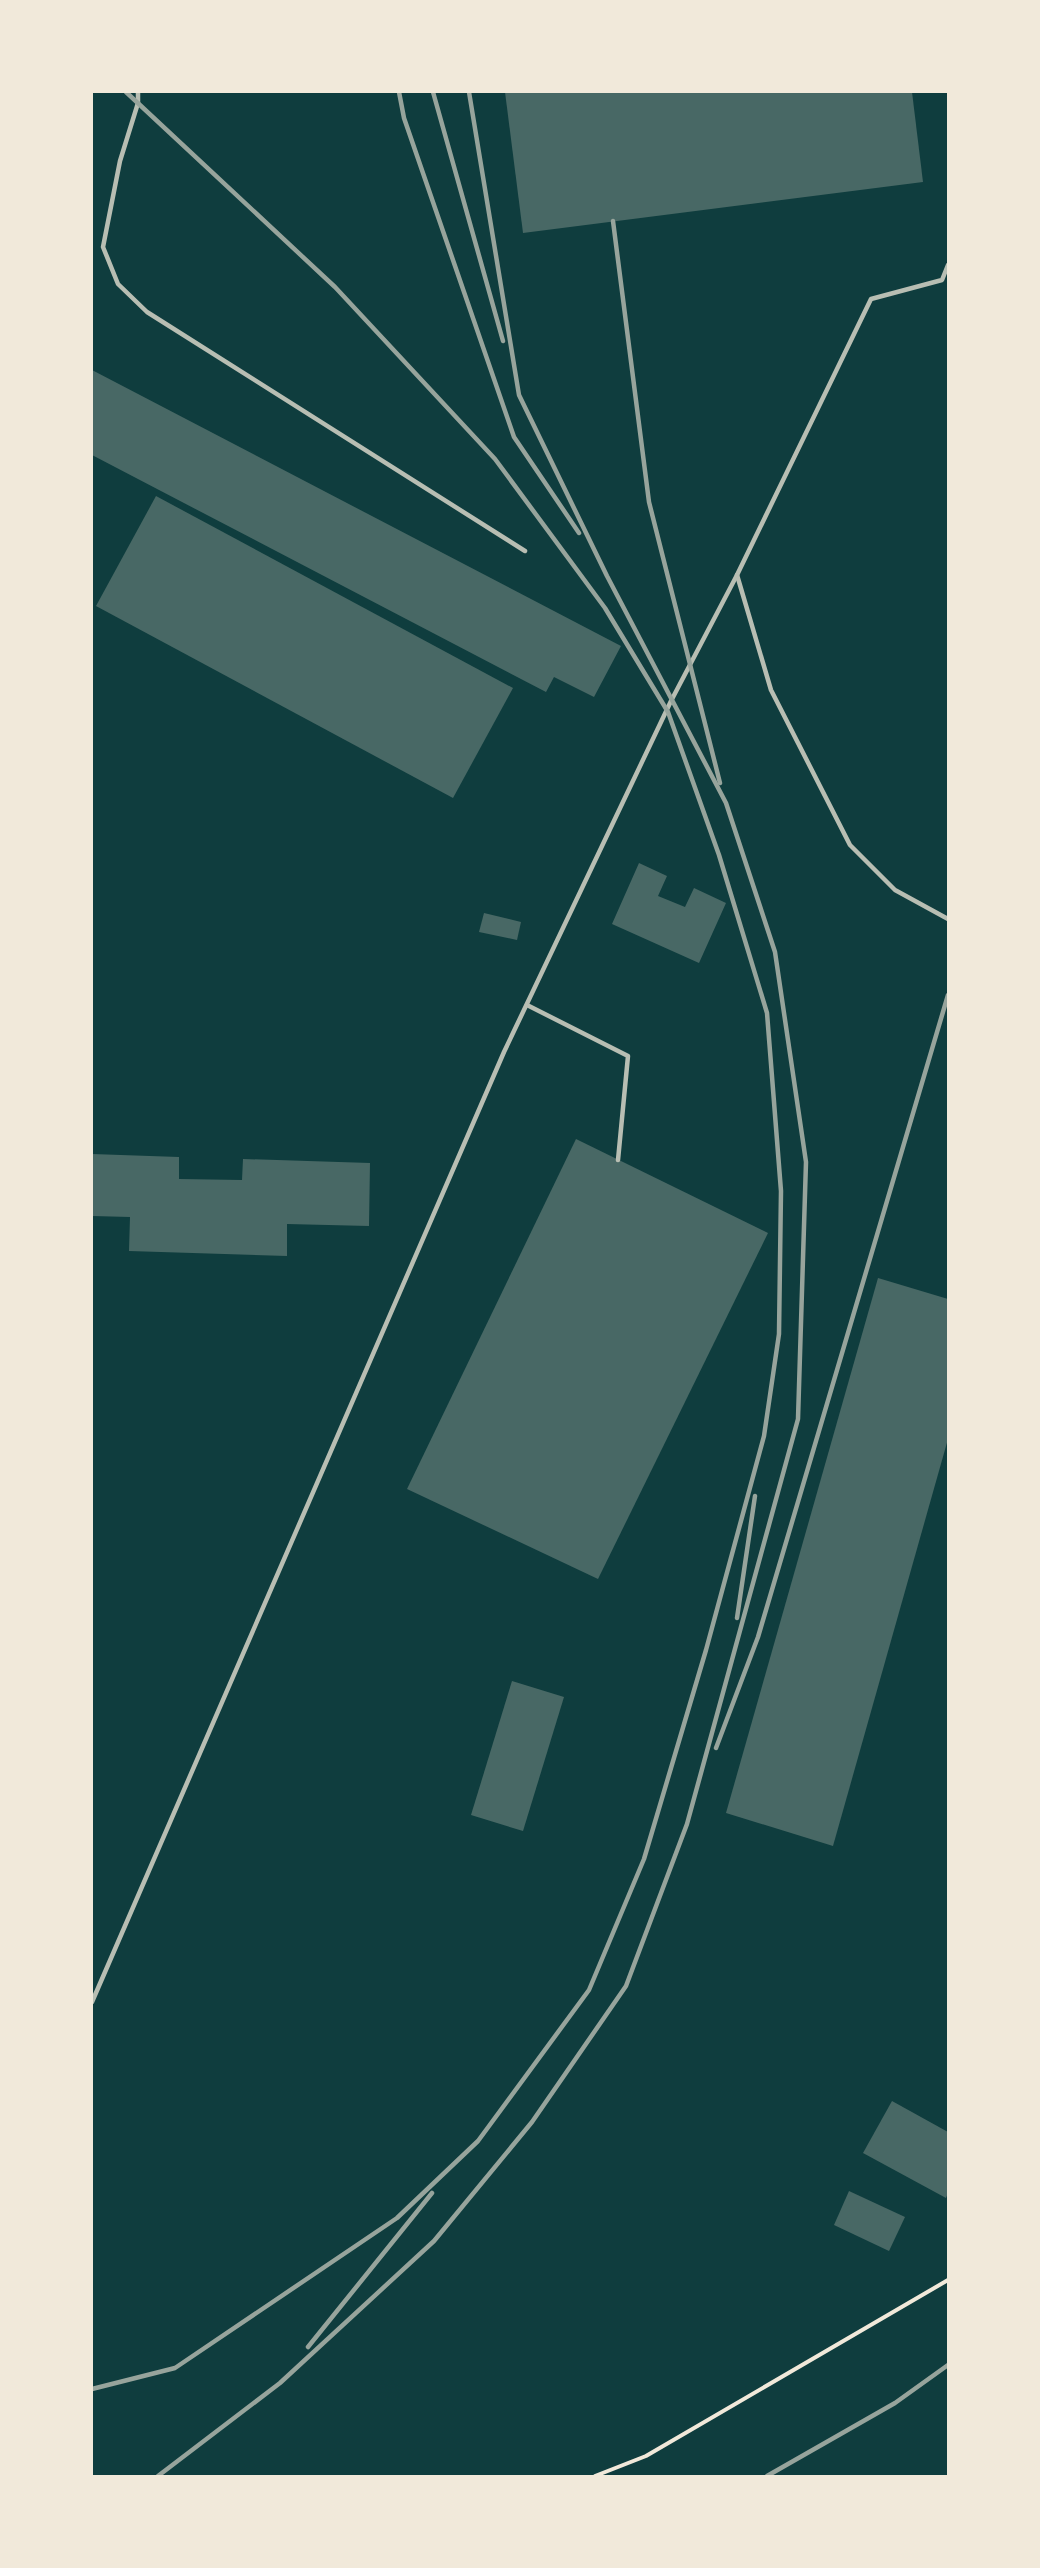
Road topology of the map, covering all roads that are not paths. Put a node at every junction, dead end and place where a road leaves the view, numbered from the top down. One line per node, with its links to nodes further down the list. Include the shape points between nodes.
1 (138, 92): 3 (lane, via 103,247 118,284 147,312)
2 (948, 265): 4 (lane, via 942,280 871,299)
3 (525, 551)
4 (737, 574): 5 (lane, via 771,690 850,844 895,890); 6 (lane, via 671,701)
5 (948, 919)
6 (528, 1005): 7 (lane, via 628,1056); 8 (lane, via 504,1052)
7 (618, 1160)
8 (92, 2002)

